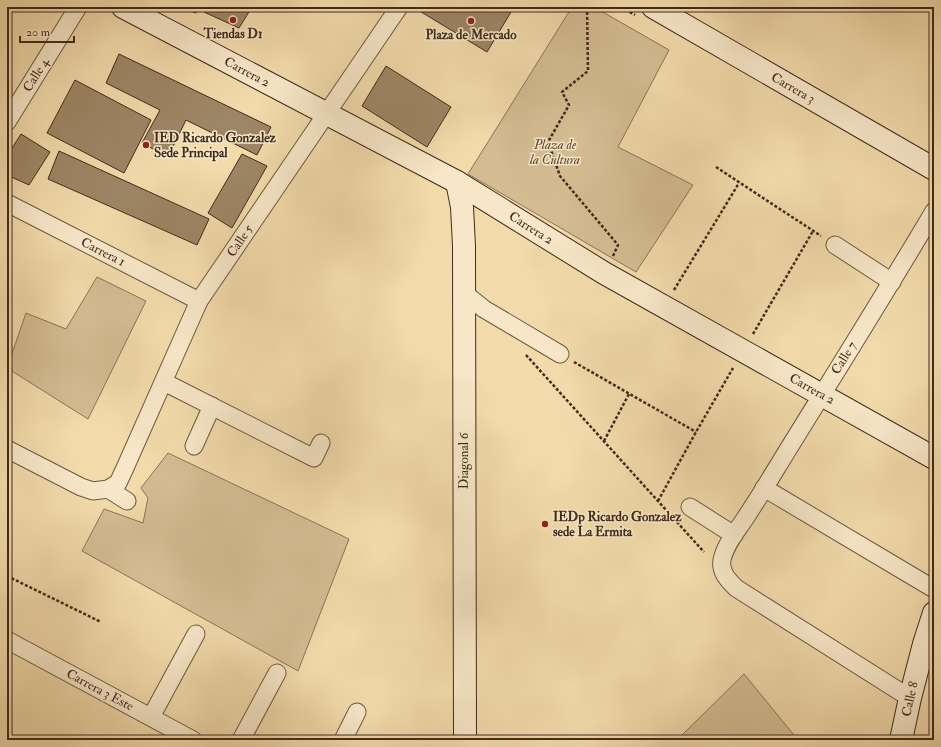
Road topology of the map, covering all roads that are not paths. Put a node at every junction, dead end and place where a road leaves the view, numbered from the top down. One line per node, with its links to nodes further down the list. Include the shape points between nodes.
1 (78, 7): 6 (street, Calle 4)
2 (123, 7): 5 (street, Carrera 2)
3 (398, 7): 5 (street, Calle 5)
4 (653, 7): 7 (street, Carrera 3)
5 (326, 114): 8 (street, Carrera 2); 14 (street, Calle 5)
6 (7, 122)
7 (934, 169)
8 (457, 182): 13 (street, Diagonal 6, via 462,208); 17 (street, Carrera 2, via 604,273)
9 (7, 203): 14 (street, Carrera 1)
10 (934, 211): 12 (street, Calle 7)
11 (835, 245): 12 (street)
12 (892, 282): 17 (street, Calle 7)
13 (464, 293): 15 (street, via 484,309); 39 (street, Diagonal 6)
14 (199, 301): 16 (street, Calle 5)
15 (560, 354)
16 (164, 382): 18 (street); 24 (street, Calle 5, via 118,483)
17 (822, 395): 22 (street, Carrera 2); 23 (street, Calle 7)
18 (212, 406): 19 (street, via 314,458); 20 (street)
19 (321, 443)
20 (194, 446)
21 (7, 448): 24 (street, via 81,487 93,491)
22 (934, 458)
23 (764, 488): 27 (street, Calle 7); 28 (street)
24 (108, 489): 25 (street)
25 (127, 501)
26 (690, 507): 27 (street)
27 (734, 535): 33 (street, Calle 7, via 725,552 722,569 736,588)
28 (934, 589)
29 (934, 613): 33 (street, Calle 8)
30 (196, 634): 35 (street)
31 (7, 640): 35 (street, Carrera 3 Este)
32 (277, 673): 37 (street)
33 (910, 698): 40 (street, Calle 8)
34 (357, 712): 38 (street)
35 (151, 717): 36 (street, Carrera 3 Este)
36 (192, 740)
37 (242, 740)
38 (343, 740)
39 (465, 740)
40 (901, 740)

